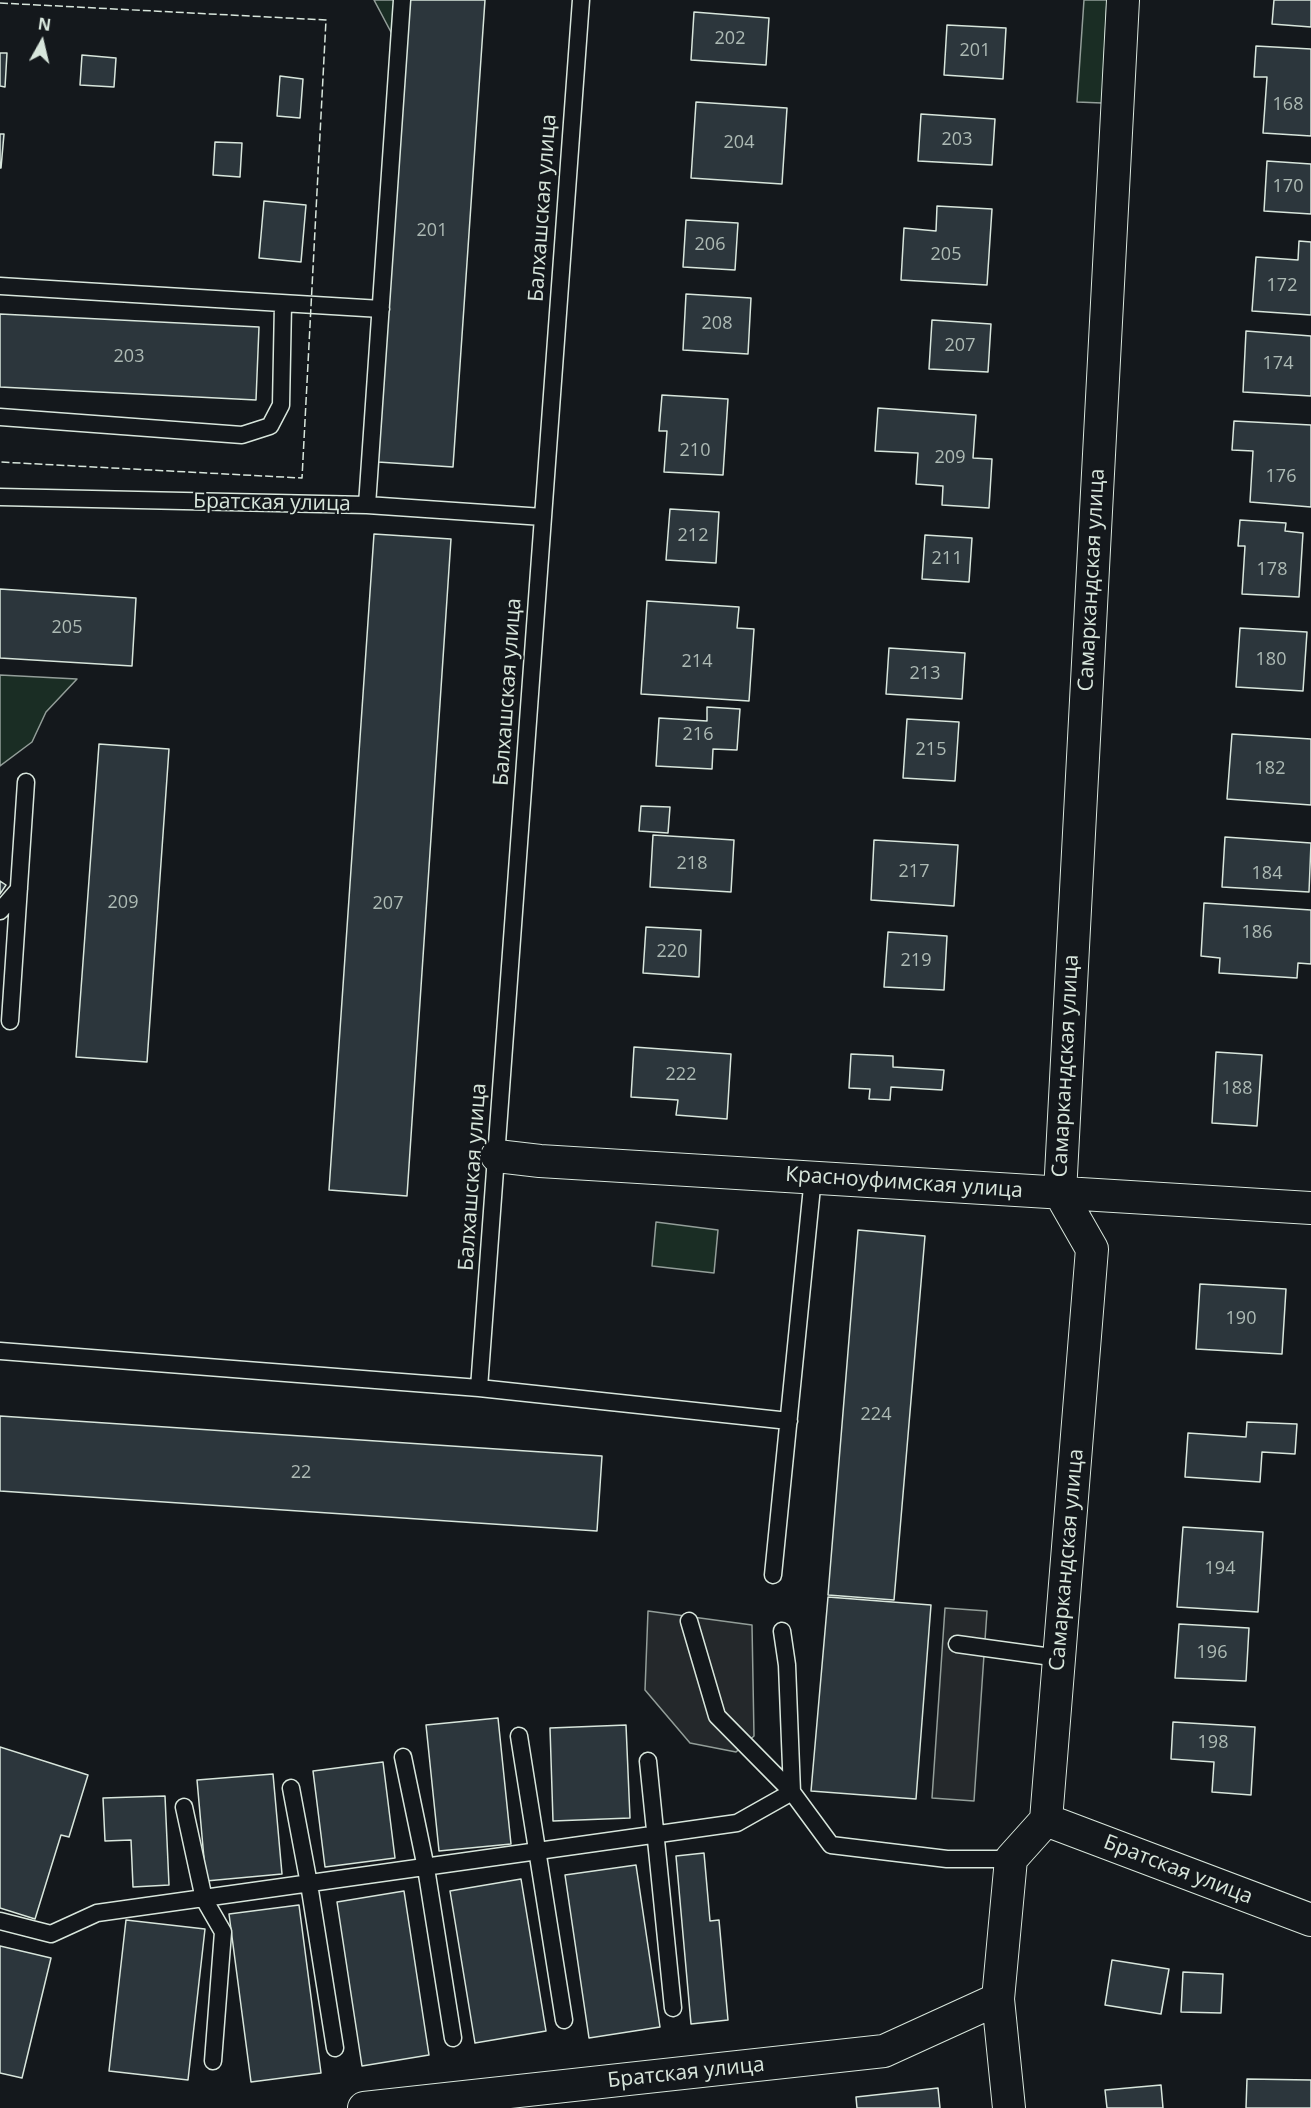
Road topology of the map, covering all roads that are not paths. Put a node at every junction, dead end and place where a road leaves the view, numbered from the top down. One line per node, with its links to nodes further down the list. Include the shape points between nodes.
1 (402, 0): 6 (lane)
2 (581, 0): 10 (lane, Балхашская улица)
3 (1124, 0): 17 (street, Самаркандская улица)
4 (0, 286): 5 (lane)
5 (283, 304): 6 (lane); 7 (lane, via 281,405 270,426 242,435)
6 (381, 309): 9 (lane)
7 (0, 417)
8 (0, 497): 9 (lane, Братская улица)
9 (367, 505): 10 (lane, Братская улица)
10 (543, 517): 15 (lane, Балхашская улица)
11 (26, 782): 12 (lane)
12 (19, 889): 13 (lane); 14 (lane)
13 (0, 911)
14 (10, 1022)
15 (497, 1156): 16 (street, Красноуфимская улица); 20 (lane, Балхашская улица)
16 (813, 1177): 17 (street, Красноуфимская улица); 21 (lane)
17 (1060, 1193): 18 (street, Красноуфимская улица); 26 (street, Самаркандская улица, via 1092,1249)
18 (1311, 1208)
19 (0, 1351): 20 (lane)
20 (479, 1388): 21 (lane)
21 (789, 1421): 22 (lane)
22 (773, 1575)
23 (689, 1621): 31 (lane, via 717,1716)
24 (782, 1631): 31 (lane, via 788,1665)
25 (957, 1644): 26 (lane)
26 (1059, 1658): 33 (street, Самаркандская улица)
27 (519, 1736): 35 (lane)
28 (403, 1757): 37 (lane)
29 (648, 1761): 34 (lane)
30 (291, 1788): 38 (lane)
31 (792, 1792): 34 (lane, via 737,1823); 36 (lane, via 831,1845 947,1859)
32 (184, 1807): 39 (lane)
33 (1046, 1820): 36 (street); 40 (street, Братская улица)
34 (657, 1834): 35 (lane); 43 (lane)
35 (538, 1852): 37 (lane); 44 (lane)
36 (1011, 1859): 42 (street)
37 (426, 1868): 38 (lane); 45 (lane)
38 (309, 1884): 39 (lane); 46 (lane)
39 (204, 1899): 41 (lane, via 97,1913 51,1934); 47 (lane, via 223,1932)
40 (1311, 1920)
41 (0, 1921)
42 (998, 1999): 48 (street, Братская улица, via 884,2051); 49 (street)
43 (673, 2008)
44 (564, 2020)
45 (453, 2038)
46 (335, 2048)
47 (213, 2061)
48 (364, 2108)
49 (1009, 2108)

